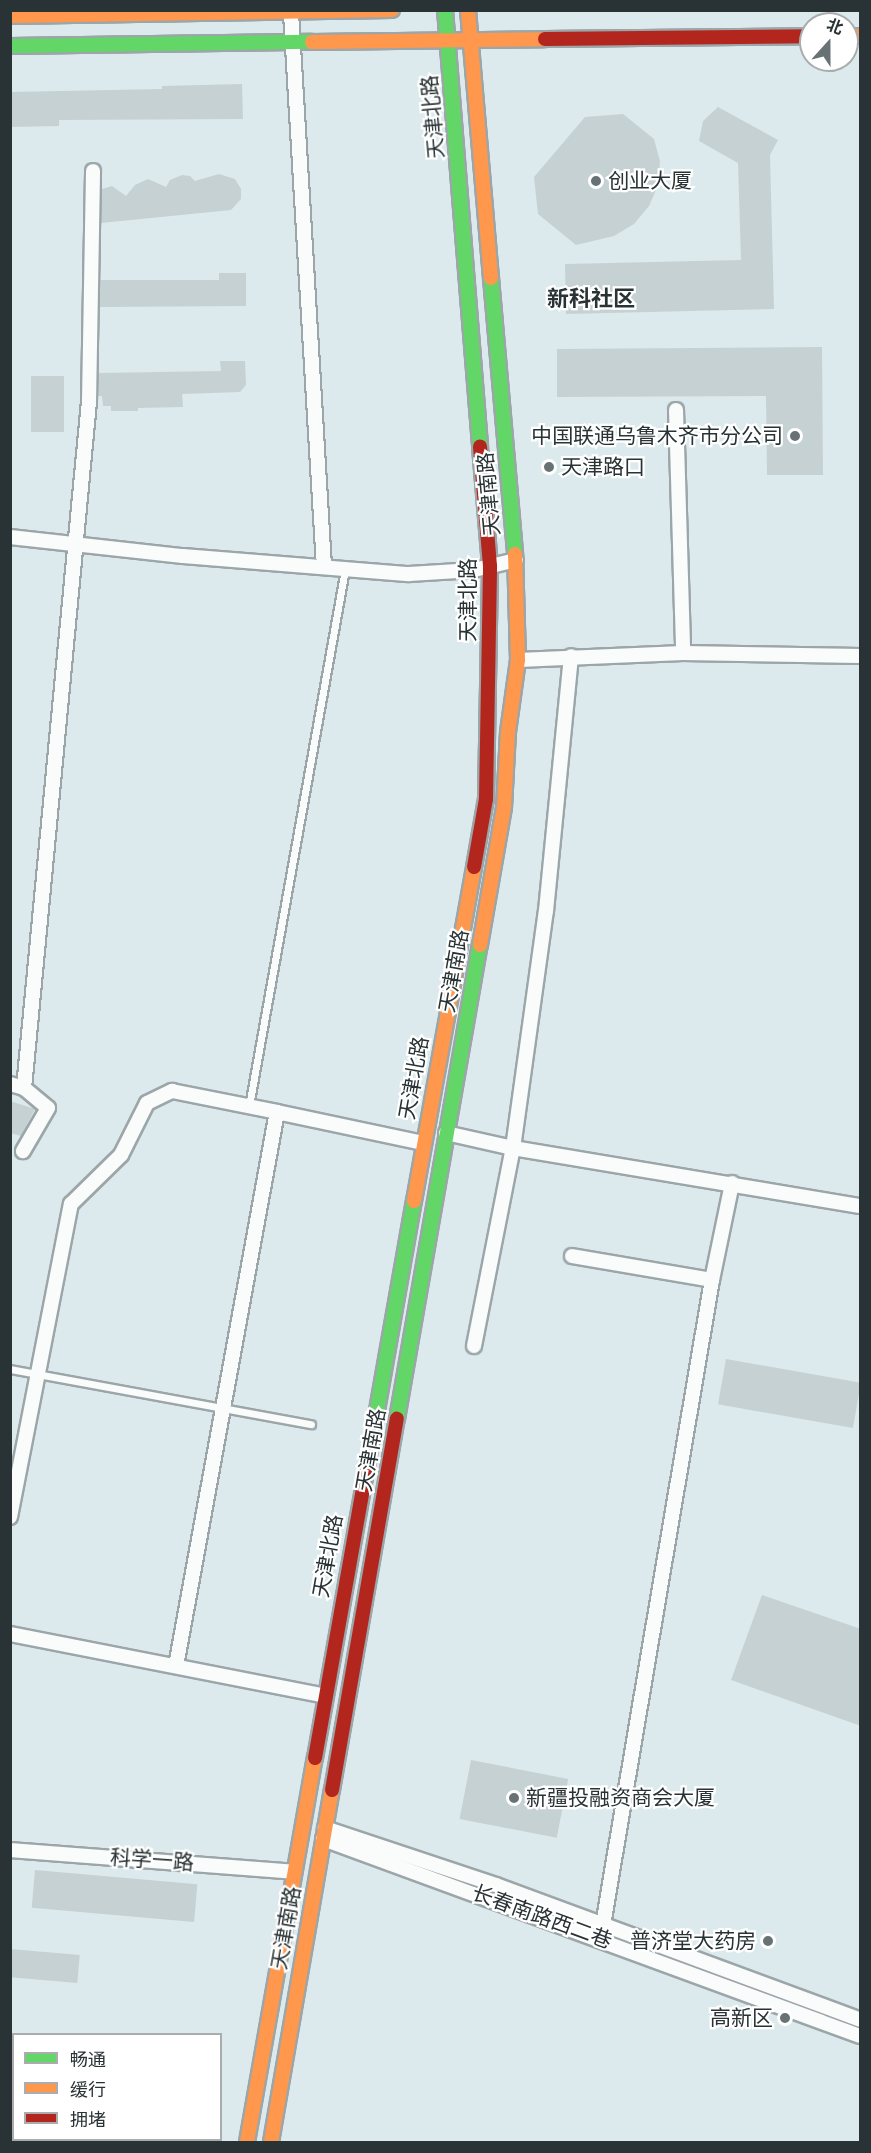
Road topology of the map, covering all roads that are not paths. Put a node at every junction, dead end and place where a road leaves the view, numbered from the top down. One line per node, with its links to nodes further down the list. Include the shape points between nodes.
1 (393, 10): 4 (street)
2 (445, 10): 8 (street, 天津北路)
3 (468, 10): 7 (street, 天津南路)
4 (291, 12): 5 (street); 9 (street)
5 (10, 16)
6 (799, 36): 7 (street)
7 (470, 39): 8 (street); 15 (street, 天津南路)
8 (447, 40): 9 (street); 16 (street, 天津北路)
9 (293, 42): 10 (street); 17 (street)
10 (10, 46)
11 (93, 171): 14 (street, via 89,402)
12 (676, 410): 19 (street)
13 (10, 537): 14 (street)
14 (75, 544): 17 (street); 23 (street)
15 (516, 560): 16 (street); 22 (street, 天津南路)
16 (490, 566): 18 (street, via 409,574); 27 (street, 天津北路, via 486,800)
17 (324, 567): 18 (street)
18 (345, 569): 24 (lane)
19 (683, 653): 20 (street); 21 (street)
20 (571, 656): 22 (street); 28 (street, via 546,911)
21 (861, 656)
22 (518, 660): 26 (street, 天津南路, via 508,732 504,808)
23 (17, 1086): 29 (street, via 48,1108)
24 (249, 1106): 25 (street); 36 (street, via 172,1091 147,1102 121,1155 71,1204)
25 (277, 1112): 27 (street); 37 (street)
26 (446, 1133): 28 (street); 42 (street, 天津南路)
27 (423, 1143): 41 (street, 天津北路)
28 (513, 1148): 30 (street); 34 (street)
29 (23, 1151)
30 (732, 1183): 31 (street); 33 (street)
31 (861, 1206)
32 (572, 1256): 33 (street)
33 (712, 1280): 48 (street)
34 (474, 1346)
35 (10, 1369): 36 (lane)
36 (37, 1373): 37 (lane); 39 (street)
37 (222, 1408): 38 (lane); 43 (street)
38 (311, 1424)
39 (10, 1517)
40 (10, 1634): 43 (street)
41 (335, 1638): 42 (street); 44 (street, 天津北路)
42 (359, 1641): 45 (street, 天津南路)
43 (176, 1666): 44 (street)
44 (325, 1696): 47 (street, 天津北路)
45 (324, 1833): 48 (street, 长春南路西二巷); 50 (street, 长春南路西二巷); 52 (street, 天津南路)
46 (10, 1850): 47 (street, 科学一路)
47 (293, 1872): 51 (street, 天津北路)
48 (603, 1925): 49 (street, 长春南路西二巷)
49 (861, 2020)
50 (861, 2036)
51 (254, 2100): 52 (street); 53 (street, 天津北路)
52 (278, 2104): 54 (street, 天津南路)
53 (247, 2142)
54 (271, 2142)

